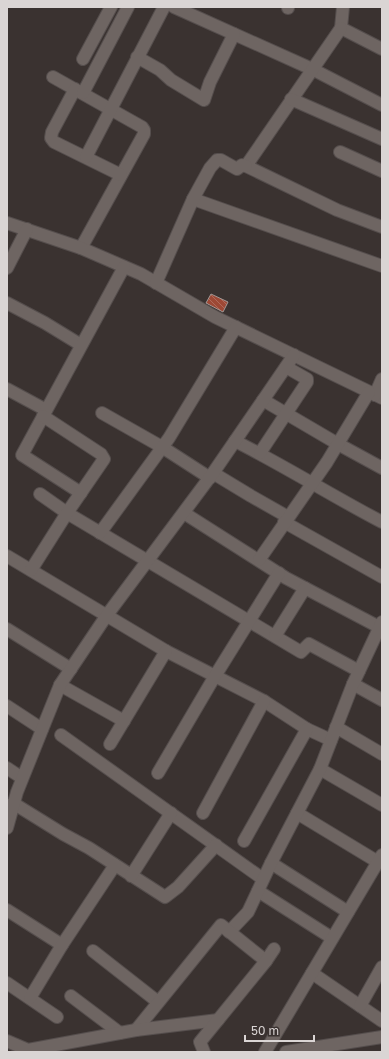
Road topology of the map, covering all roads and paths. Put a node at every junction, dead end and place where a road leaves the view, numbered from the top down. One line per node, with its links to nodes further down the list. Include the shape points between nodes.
1 (111, 7): 11 (street)
2 (128, 7): 14 (street)
3 (164, 7): 10 (street)
4 (174, 7): 6 (street)
5 (343, 7): 7 (street)
6 (192, 11): 8 (street)
7 (341, 28): 9 (street); 12 (street)
8 (234, 34): 10 (street, via 204,100); 12 (street)
9 (382, 49)
10 (137, 57): 17 (street)
11 (83, 59)
12 (312, 69): 15 (street); 16 (street)
13 (54, 77): 14 (street)
14 (79, 91): 17 (street); 20 (street, via 52,132 51,138 54,142)
15 (291, 99): 18 (street); 21 (street)
16 (382, 105)
17 (111, 109): 20 (street); 23 (street, via 144,130)
18 (382, 139)
19 (340, 152): 22 (street)
20 (86, 157): 23 (street)
21 (246, 166): 24 (street, via 242,165 237,169 218,160 210,168); 26 (street, via 337,210)
22 (382, 171)
23 (121, 175): 28 (street)
24 (193, 199): 29 (street); 32 (street)
25 (7, 223): 27 (street)
26 (382, 227)
27 (27, 230): 28 (street); 31 (street)
28 (81, 248): 30 (street)
29 (382, 266)
30 (124, 267): 32 (street); 35 (street)
31 (7, 268)
32 (156, 283): 34 (street)
33 (7, 303): 35 (street)
34 (236, 327): 36 (street); 47 (street)
35 (82, 345): 42 (street)
36 (294, 355): 37 (street); 40 (street)
37 (286, 367): 41 (street); 44 (street, via 308,380)
38 (382, 379): 40 (street)
39 (7, 389): 42 (street)
40 (375, 395): 46 (street)
41 (263, 400): 44 (street); 45 (street)
42 (45, 413): 52 (street, via 104,456 103,462); 52 (street, via 22,455)
43 (102, 413): 47 (street)
44 (287, 414): 46 (street); 48 (street)
45 (235, 441): 48 (street); 50 (street)
46 (338, 444): 49 (street); 51 (street)
47 (162, 447): 50 (street); 58 (street)
48 (260, 453): 51 (street)
49 (382, 468)
50 (211, 476): 55 (street); 56 (street, via 251,496)
51 (312, 483): 56 (street); 57 (street)
52 (81, 493): 54 (street)
53 (40, 494): 54 (street)
54 (66, 513): 58 (street); 62 (street)
55 (184, 513): 60 (street); 61 (street)
56 (286, 519): 61 (street); 64 (street)
57 (382, 522)
58 (100, 533): 60 (street)
59 (7, 556): 62 (street)
60 (147, 560): 66 (street); 67 (street)
61 (258, 560): 63 (street)
62 (31, 570): 66 (street)
63 (279, 573): 65 (street); 67 (street)
64 (382, 577)
65 (305, 588): 69 (street); 70 (street)
66 (107, 615): 71 (street); 72 (street)
67 (250, 621): 70 (street); 74 (street)
68 (7, 629): 72 (street)
69 (380, 632): 73 (street)
70 (275, 636): 73 (street, via 301,652 309,644)
71 (166, 650): 74 (street); 80 (street)
72 (71, 669): 76 (street)
73 (359, 671): 75 (street)
74 (215, 676): 78 (street); 90 (street)
75 (353, 684): 77 (street); 81 (street)
76 (60, 685): 80 (street); 82 (street)
77 (382, 700)
78 (264, 701): 83 (street); 95 (street)
79 (7, 706): 82 (street)
80 (124, 721): 86 (street)
81 (336, 728): 85 (street); 87 (street)
82 (42, 729): 91 (street)
83 (307, 729): 85 (street); 98 (street)
84 (61, 736): 94 (street)
85 (331, 740): 89 (street)
86 (110, 744)
87 (382, 754)
88 (7, 768): 91 (street)
89 (320, 769): 93 (street); 96 (street)
90 (158, 773)
91 (22, 778): 92 (street)
92 (13, 803): 97 (street); 102 (street)
93 (382, 805)
94 (171, 813): 99 (street); 103 (street)
95 (203, 813)
96 (297, 813): 100 (street); 101 (street)
97 (7, 828)
98 (244, 841)
99 (216, 845): 103 (street, via 178,887 165,897); 104 (street)
100 (380, 858): 107 (street)
101 (271, 863): 104 (street); 107 (street)
102 (115, 865): 103 (street); 110 (street)
103 (131, 876)
104 (263, 879): 105 (street)
105 (258, 891): 108 (street, via 248,912); 109 (street)
106 (7, 910): 110 (street)
107 (348, 912): 109 (street)
108 (229, 932): 113 (street); 119 (street, via 221,925)
109 (332, 938): 115 (street)
110 (62, 945): 118 (street)
111 (274, 949): 113 (street)
112 (93, 951): 119 (street)
113 (266, 961): 122 (street)
114 (382, 967): 120 (street)
115 (312, 973): 120 (street); 129 (street)
116 (7, 983): 118 (street)
117 (71, 996): 125 (street)
118 (30, 998): 121 (street)
119 (158, 1002): 124 (street)
120 (360, 1006): 123 (street)
121 (57, 1017)
122 (218, 1020): 124 (street); 128 (street, via 200,1042)
123 (382, 1020)
124 (136, 1030): 125 (street)
125 (120, 1033): 127 (street, via 28,1050)
126 (382, 1037): 130 (street)
127 (7, 1041)
128 (204, 1052)
129 (265, 1052)
130 (286, 1052)

